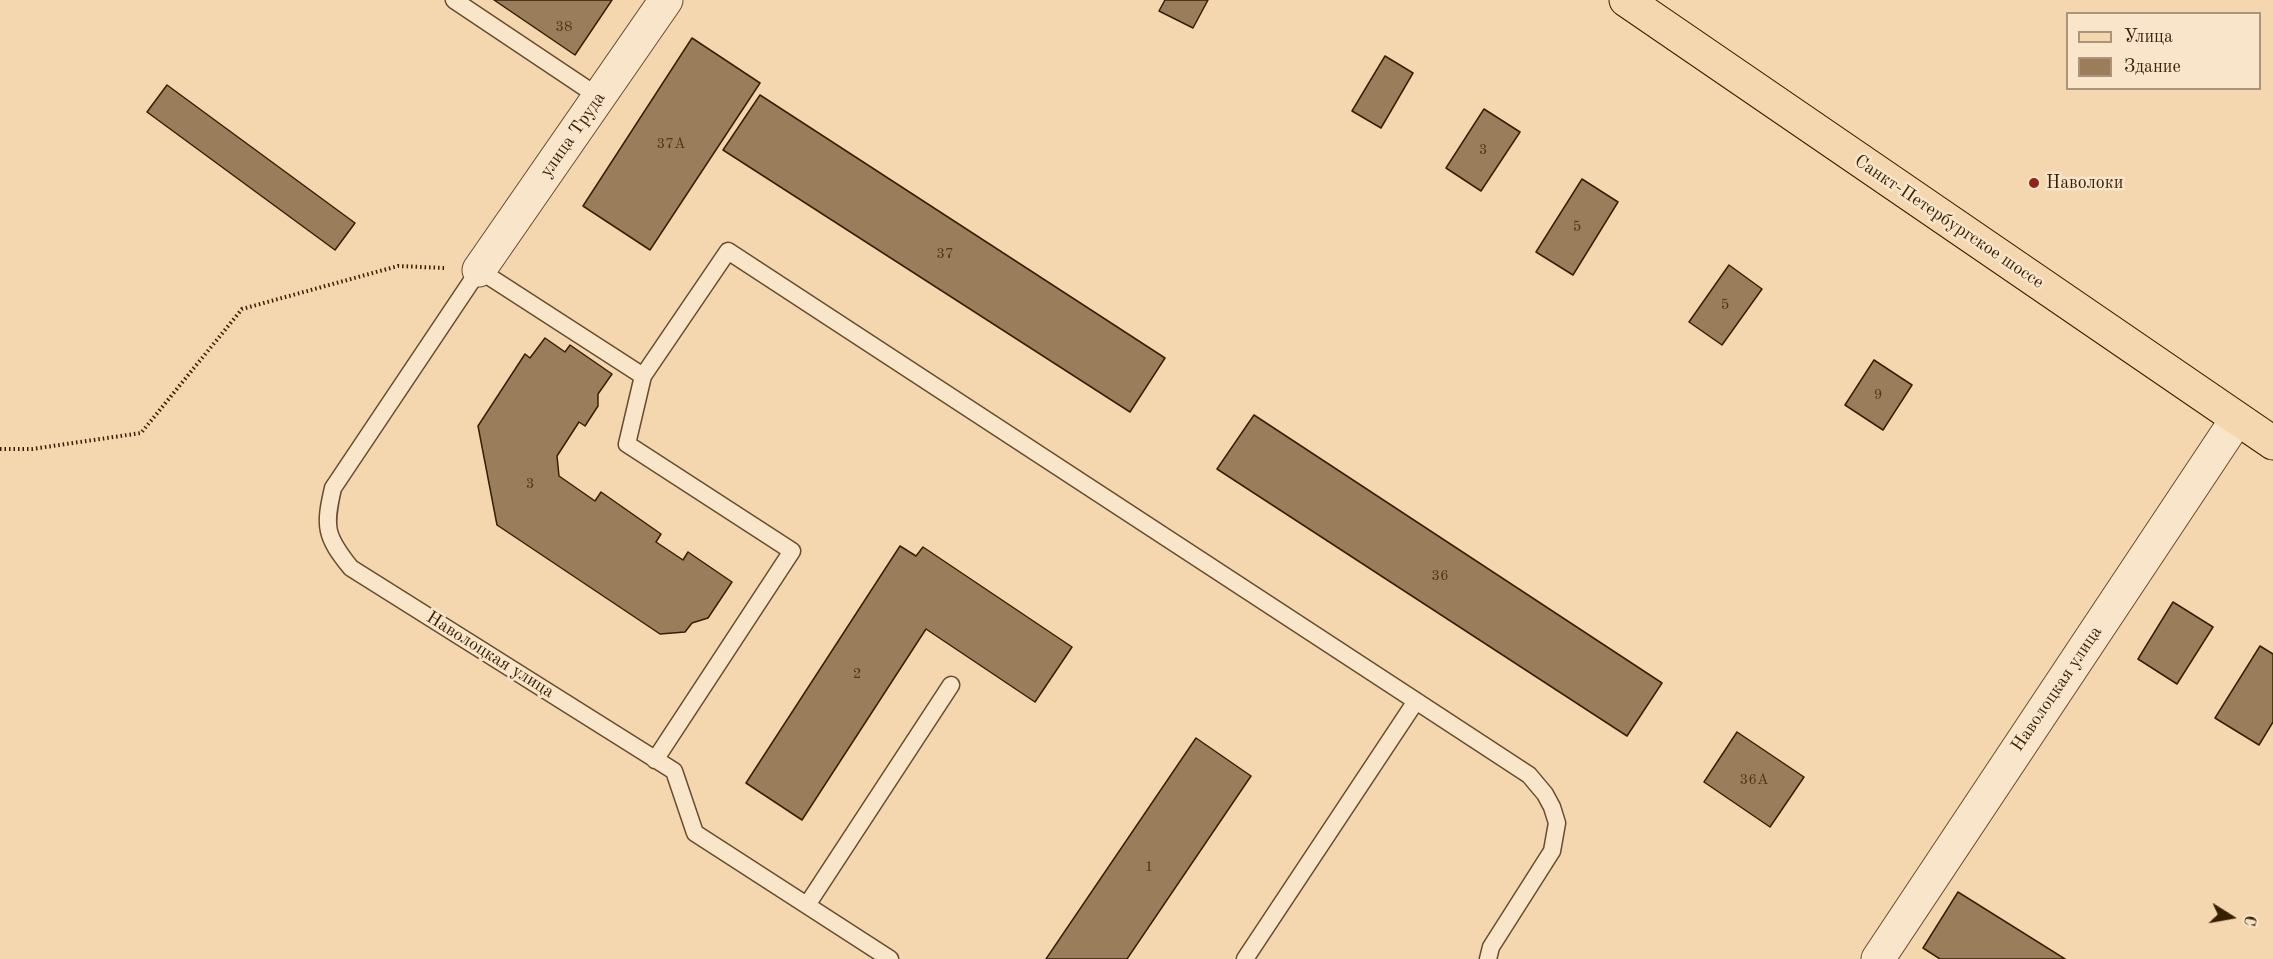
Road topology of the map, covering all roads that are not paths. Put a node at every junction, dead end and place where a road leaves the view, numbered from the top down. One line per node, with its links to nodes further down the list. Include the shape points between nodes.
1 (454, 0): 4 (lane)
2 (666, 0): 4 (street, улица Труда)
3 (1626, 0): 7 (main road, Санкт-Петербургское шоссе)
4 (598, 98): 5 (street, улица Труда)
5 (479, 270): 6 (lane); 11 (lane, Наволоцкая улица, via 333,488 328,533 351,568)
6 (643, 376): 10 (lane, via 728,251); 11 (lane, via 627,444 792,551)
7 (2237, 419): 8 (main road, Санкт-Петербургское шоссе); 16 (street, Наволоцкая улица)
8 (2273, 443)
9 (951, 685): 12 (lane)
10 (1416, 701): 14 (lane); 15 (lane, via 1529,776 1545,794 1557,824 1552,851 1491,947)
11 (655, 760): 12 (lane, Наволоцкая улица, via 674,771 695,833)
12 (807, 906): 13 (lane, Наволоцкая улица)
13 (890, 959)
14 (1245, 959)
15 (1488, 959)
16 (1878, 959)

